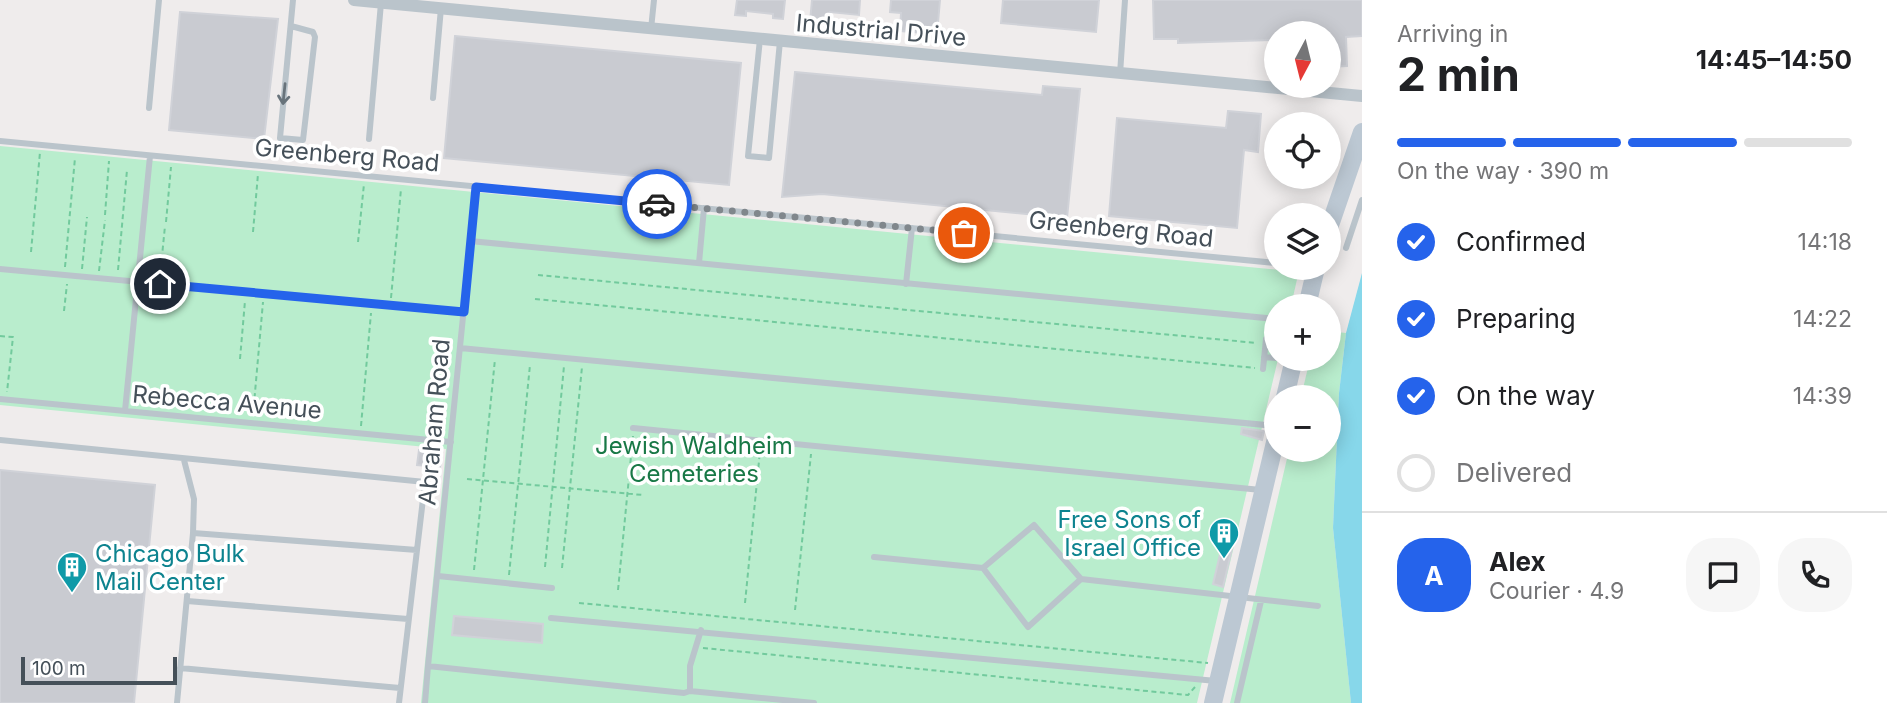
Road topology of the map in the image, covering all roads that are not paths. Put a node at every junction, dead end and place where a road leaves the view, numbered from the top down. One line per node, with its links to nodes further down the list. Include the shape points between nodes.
1 (159, 0): 16 (lane)
2 (293, 0): 9 (lane)
3 (354, 0): 6 (street, Industrial Drive)
4 (654, 0): 10 (lane)
5 (1125, 0): 13 (lane)
6 (381, 2): 7 (street, Industrial Drive); 18 (lane)
7 (416, 3): 8 (street, Industrial Drive)
8 (441, 8): 10 (street, Industrial Drive); 15 (lane)
9 (291, 26): 9 (lane, one-way to 9, via 280,138 303,140 315,37 313,32)
10 (651, 29): 11 (street, Industrial Drive)
11 (760, 39): 12 (street, Industrial Drive); 12 (lane, via 748,156 769,158)
12 (780, 41): 13 (street, Industrial Drive)
13 (1120, 74): 14 (street, Industrial Drive)
14 (1362, 96)
15 (433, 98)
16 (149, 108)
17 (1362, 132): 23 (main road)
18 (369, 138)
19 (0, 141): 20 (lane, Greenberg Road)
20 (150, 156): 21 (lane, Greenberg Road); 31 (lane)
21 (476, 187): 24 (lane, Greenberg Road); 26 (lane, Abraham Road)
22 (1362, 200): 27 (lane)
23 (1338, 203)
24 (704, 208): 25 (lane, Greenberg Road); 29 (lane)
25 (912, 228): 28 (lane, Greenberg Road); 32 (lane)
26 (470, 242): 29 (lane); 33 (lane, Abraham Road)
27 (1346, 248)
28 (1264, 262)
29 (699, 264): 32 (lane)
30 (0, 269): 31 (lane)
31 (138, 282): 33 (lane); 39 (lane)
32 (906, 284): 34 (lane)
33 (464, 312): 35 (lane, Abraham Road)
34 (1264, 318)
35 (460, 348): 40 (lane); 43 (lane, Abraham Road)
36 (1264, 357): 37 (lane)
37 (1263, 369)
38 (3, 400): 39 (lane, Rebecca Avenue)
39 (125, 411): 43 (lane, Rebecca Avenue)
40 (1264, 425)
41 (633, 428): 46 (lane)
42 (0, 440): 44 (lane)
43 (451, 442): 51 (lane, Abraham Road)
44 (184, 460): 47 (lane, via 194,499); 48 (lane, via 425,482)
45 (1270, 462): 46 (main road)
46 (1263, 490): 54 (main road)
47 (194, 533): 48 (lane); 55 (lane)
48 (416, 550): 59 (lane)
49 (874, 557): 50 (lane)
50 (983, 568): 52 (lane, via 1034,525); 52 (lane, via 1028,626)
51 (438, 576): 53 (lane); 61 (lane, Abraham Road)
52 (1081, 579): 54 (lane)
53 (552, 588)
54 (1238, 597): 56 (lane); 63 (main road)
55 (187, 601): 59 (lane); 62 (lane)
56 (1261, 601): 57 (lane); 71 (lane)
57 (1318, 606)
58 (551, 618): 60 (lane)
59 (408, 619): 64 (lane)
60 (701, 631): 63 (lane); 65 (lane, via 690,666)
61 (428, 666): 65 (lane); 68 (lane, Abraham Road)
62 (180, 668): 64 (lane); 66 (lane)
63 (1218, 681): 70 (main road)
64 (400, 688): 67 (lane)
65 (690, 691): 69 (lane)
66 (177, 703)
67 (398, 703)
68 (425, 703)
69 (814, 703)
70 (1213, 703)
71 (1237, 703)

